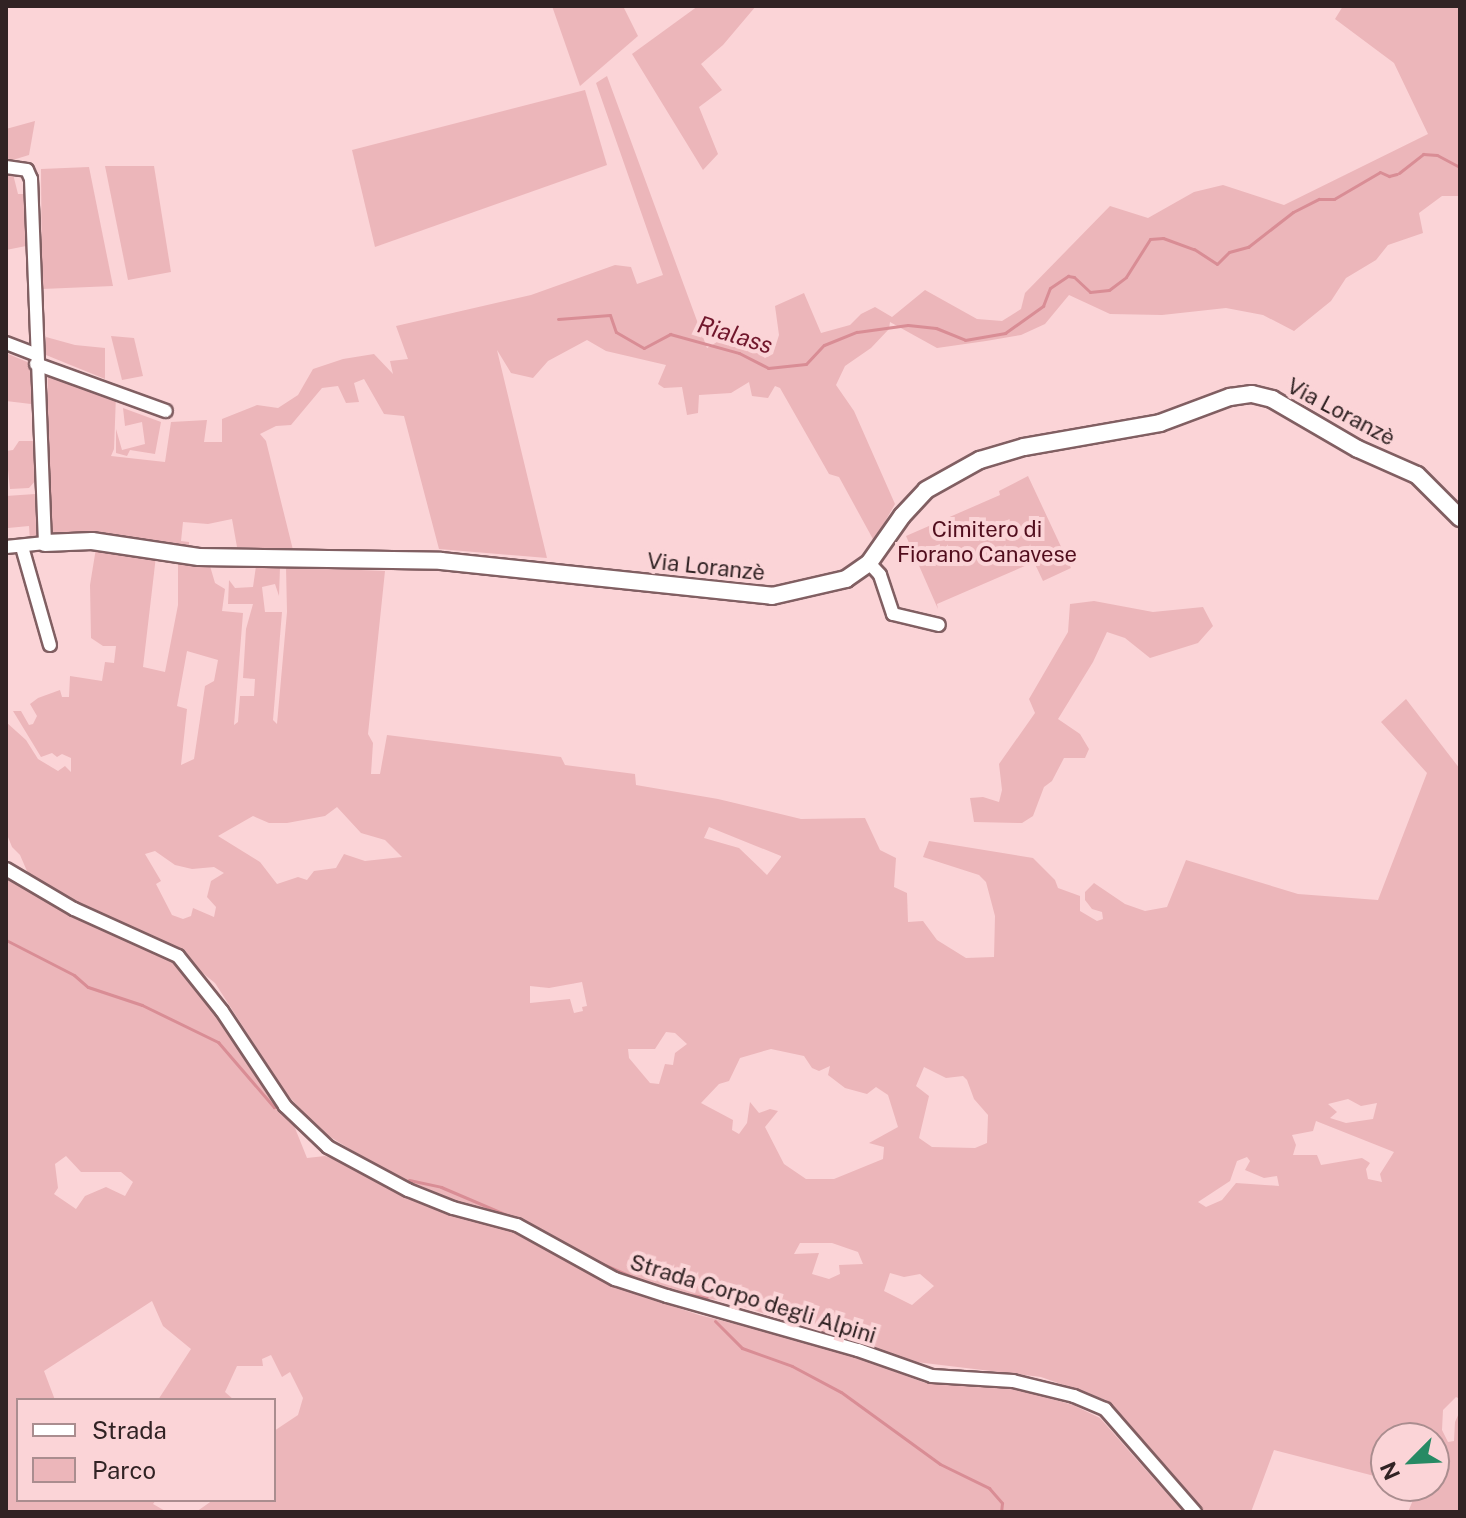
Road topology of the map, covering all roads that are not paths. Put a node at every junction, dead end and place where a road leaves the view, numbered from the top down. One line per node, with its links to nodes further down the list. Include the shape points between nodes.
1 (6, 167): 3 (street, via 27,170 31,179)
2 (6, 343): 3 (street)
3 (36, 359): 4 (street); 6 (street)
4 (166, 411)
5 (1460, 518): 9 (street, Via Loranzè, via 1417,475 1358,449 1272,399 1252,394 1160,423 980,460 926,490)
6 (45, 543): 8 (street); 9 (street, Via Loranzè, via 92,541 199,557 441,561 772,596 833,583)
7 (6, 547): 8 (street)
8 (22, 547): 11 (street)
9 (869, 563): 10 (street, via 880,575 893,614)
10 (939, 625)
11 (50, 645)
12 (6, 869): 13 (street, Strada Corpo degli Alpini, via 74,909 178,956 222,1011 282,1103 328,1147 408,1190 517,1225 615,1279 932,1376 1040,1385 1105,1409)
13 (1195, 1512)

